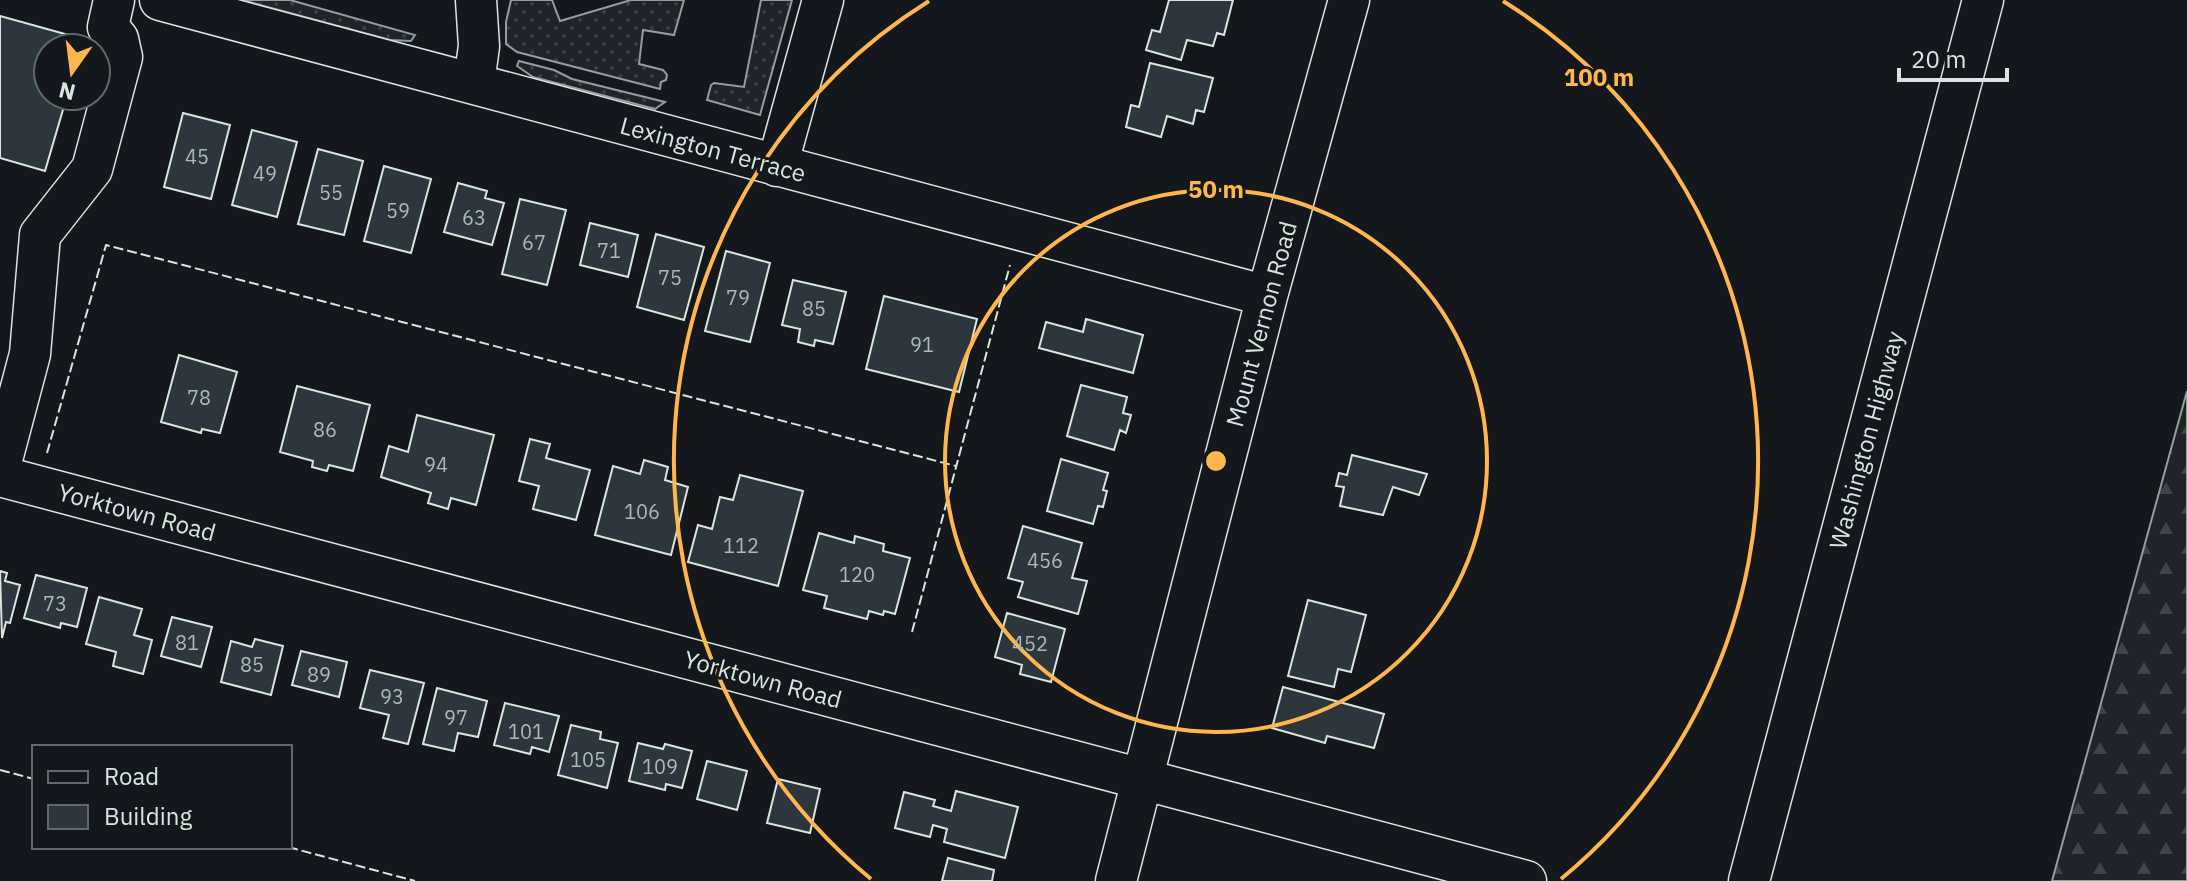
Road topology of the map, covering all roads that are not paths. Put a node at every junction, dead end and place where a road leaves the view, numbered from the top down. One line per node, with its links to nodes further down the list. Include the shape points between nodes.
1 (114, 0): 10 (street, via 108,27 122,57 92,169 40,235 30,354)
2 (160, 0): 7 (street, Lexington Terrace)
3 (476, 0): 7 (street, via 479,46)
4 (823, 0): 8 (street)
5 (1349, 0): 9 (street, Mount Vernon Road)
6 (1983, 0): 15 (street, Washington Highway)
7 (474, 83): 8 (street, Lexington Terrace)
8 (777, 166): 9 (street, Lexington Terrace)
9 (1267, 296): 12 (street, Mount Vernon Road)
10 (0, 467)
11 (0, 476): 12 (street, Yorktown Road)
12 (1143, 779): 13 (street, Mount Vernon Road); 14 (street, Yorktown Road)
13 (1116, 881)
14 (1526, 881)
15 (1749, 881)

